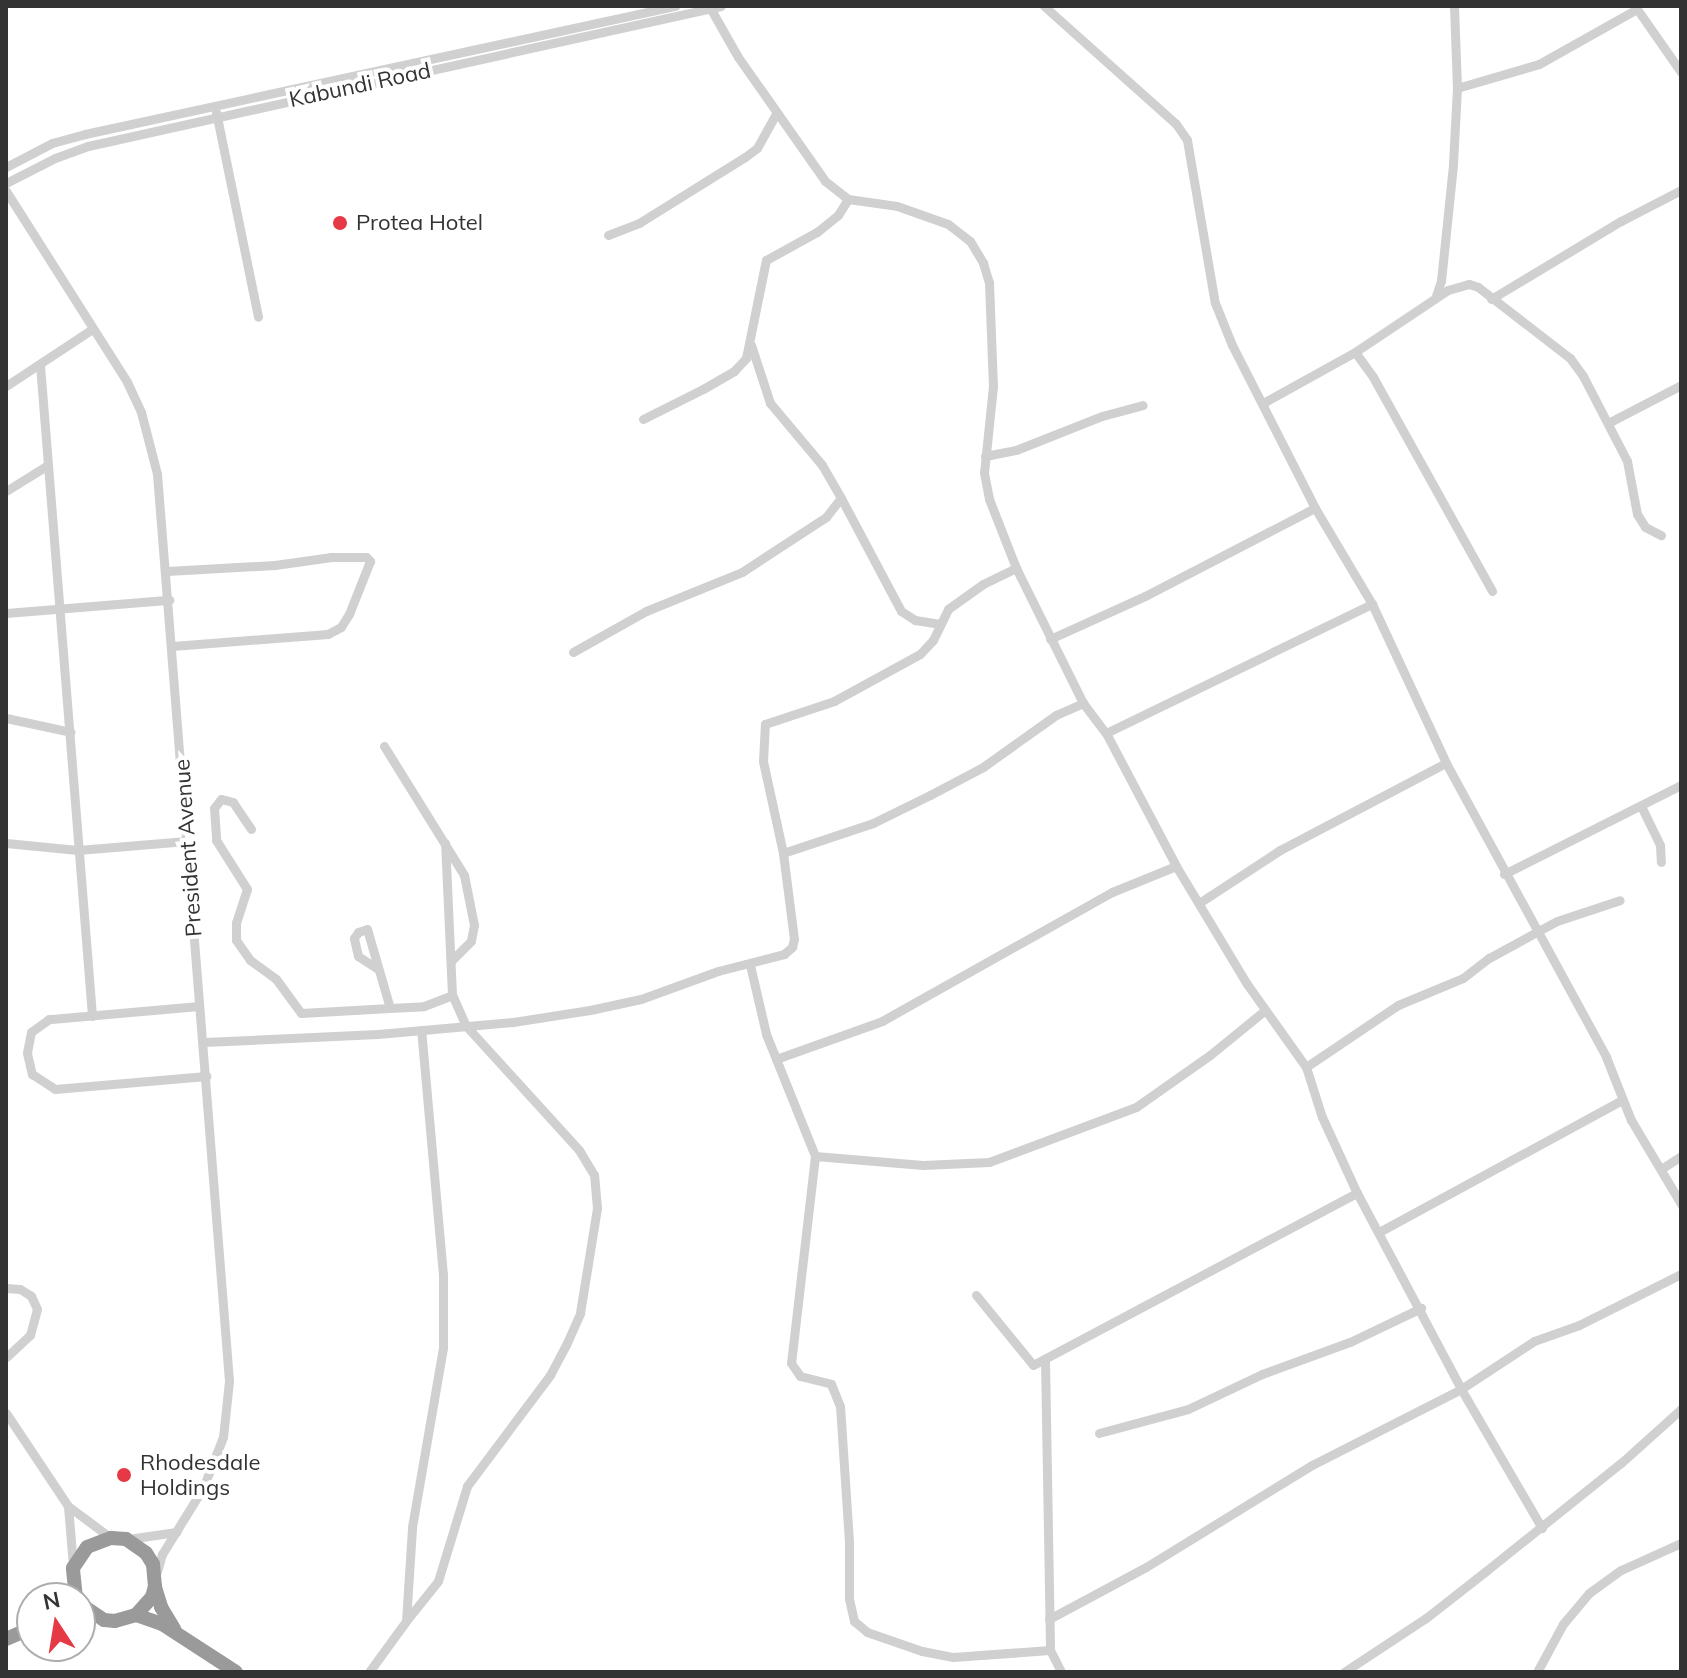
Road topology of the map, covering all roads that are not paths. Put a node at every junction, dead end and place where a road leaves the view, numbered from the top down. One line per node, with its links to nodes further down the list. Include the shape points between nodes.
1 (675, 6): 8 (street, Kabundi Road)
2 (721, 6): 5 (street, Kabundi Road)
3 (1044, 6): 26 (street, via 1183,131 1215,303)
4 (1454, 6): 7 (street)
5 (710, 8): 9 (street); 10 (street, Kabundi Road)
6 (1681, 72): 7 (street, via 1637,9 1539,64)
7 (1457, 88): 17 (street, via 1448,224)
8 (214, 104): 10 (street); 11 (street, Kabundi Road, via 52,143)
9 (776, 114): 15 (street, via 825,181); 16 (street, via 757,148 745,157 647,218)
10 (217, 116): 12 (street, Kabundi Road, via 68,152); 19 (street)
11 (6, 167)
12 (6, 183)
13 (1681, 190): 18 (street)
14 (6, 191): 20 (street, President Avenue)
15 (848, 199): 21 (street, via 817,232 766,260); 30 (street, via 922,212 948,224 970,241 983,263 993,354)
16 (608, 235)
17 (1436, 296): 18 (street, via 1469,284); 22 (street)
18 (1491, 299): 29 (street, via 1570,358)
19 (258, 317)
20 (92, 329): 23 (street); 37 (street, President Avenue, via 127,382 151,445)
21 (751, 345): 28 (street, via 734,371); 33 (street, via 770,403 822,465)
22 (1355, 352): 26 (street); 38 (street)
23 (40, 365): 25 (street); 31 (street)
24 (1681, 385): 29 (street)
25 (6, 386)
26 (1263, 403): 34 (street)
27 (1143, 405): 30 (street)
28 (643, 419)
29 (1608, 423): 35 (street, via 1631,472 1637,514 1645,527)
30 (985, 456): 36 (street, via 989,499)
31 (48, 465): 32 (street); 41 (street)
32 (6, 491)
33 (841, 498): 43 (street, via 901,611); 46 (street, via 826,517 742,572 646,611)
34 (1315, 508): 40 (street); 44 (street, via 1133,603)
35 (1661, 535)
36 (1016, 568): 43 (street, via 966,595); 44 (street)
37 (167, 571): 39 (street, President Avenue); 45 (street, via 331,557 370,561 349,614 328,634)
38 (1492, 591)
39 (169, 600): 41 (street); 45 (street, President Avenue)
40 (1372, 604): 50 (street); 52 (street)
41 (60, 608): 42 (street); 49 (street)
42 (6, 613)
43 (939, 624): 60 (street, via 920,654 834,701 765,724 763,761)
44 (1050, 639): 47 (street)
45 (172, 646): 56 (street, President Avenue)
46 (573, 652)
47 (1083, 703): 50 (street); 60 (street, via 930,795 873,823)
48 (6, 718): 49 (street)
49 (71, 732): 59 (street)
50 (1106, 733): 62 (street)
51 (384, 746): 58 (street)
52 (1446, 763): 63 (street); 65 (street, via 1280,850)
53 (1681, 785): 54 (street)
54 (1641, 806): 61 (street, via 1660,845); 63 (street)
55 (251, 829): 72 (street, via 233,802 221,799 214,808 216,840 247,889 236,940 250,960 276,979 301,1013)
56 (187, 841): 59 (street); 71 (street, President Avenue)
57 (6, 843): 59 (street)
58 (445, 843): 67 (street); 67 (street, via 464,875 474,925 471,941)
59 (78, 850): 74 (street)
60 (783, 853): 68 (street, via 792,947)
61 (1661, 862)
62 (1176, 866): 65 (street); 78 (street, via 1112,892 882,1021)
63 (1504, 874): 66 (street)
64 (1620, 900): 66 (street)
65 (1199, 903): 73 (street)
66 (1535, 933): 79 (street, via 1463,978 1368,1022); 81 (street, via 1606,1057)
67 (451, 961): 70 (street)
68 (750, 965): 75 (street, via 590,1010); 78 (street)
69 (378, 969): 72 (street)
70 (452, 995): 72 (street, via 424,1006); 75 (street)
71 (199, 1006): 74 (street); 77 (street, President Avenue)
72 (390, 1008)
73 (1264, 1011): 79 (street); 82 (street, via 1136,1107 989,1162 923,1165)
74 (92, 1016): 80 (street, via 49,1019 31,1032 29,1067 42,1084 64,1090)
75 (466, 1026): 76 (street); 110 (street, via 579,1150 594,1175 597,1208 580,1313 566,1345 550,1375 467,1486 438,1581)
76 (421, 1030): 77 (street); 110 (street, via 445,1313 412,1527)
77 (204, 1042): 80 (street, President Avenue)
78 (776, 1059): 82 (street)
79 (1306, 1067): 85 (street)
80 (206, 1076): 100 (street, President Avenue, via 229,1381 223,1437 203,1488)
81 (1622, 1100): 84 (street); 87 (street)
82 (815, 1156): 112 (street, via 791,1363 800,1376 831,1384 840,1406 854,1621 867,1632 953,1657)
83 (1681, 1156): 84 (street)
84 (1661, 1169): 86 (street)
85 (1357, 1193): 87 (street); 93 (street)
86 (1681, 1204)
87 (1379, 1232): 91 (street)
88 (1681, 1274): 94 (street, via 1579,1325 1534,1341)
89 (6, 1288): 92 (street, via 31,1296 37,1309 30,1335)
90 (976, 1295): 93 (street, via 1028,1362)
91 (1421, 1308): 94 (street); 97 (street, via 1188,1409)
92 (6, 1357)
93 (1045, 1360): 109 (street)
94 (1461, 1389): 99 (street); 109 (street, via 1312,1465 1146,1567)
95 (1681, 1409): 99 (street)
96 (6, 1413): 98 (street)
97 (1099, 1433)
98 (68, 1506): 101 (street); 103 (street)
99 (1542, 1528): 116 (street, via 1426,1618)
100 (176, 1532): 101 (street); 104 (street, President Avenue, via 162,1554)
101 (118, 1538): 103 (highway, via 87,1547); 104 (highway, via 146,1553)
102 (1681, 1543): 117 (street, via 1621,1570 1589,1593 1563,1624)
103 (72, 1572): 105 (highway); 106 (highway)
104 (155, 1581): 107 (highway, via 152,1597); 111 (highway, via 161,1607)
105 (70, 1582)
106 (74, 1582)
107 (136, 1615): 108 (highway, via 115,1621); 111 (highway)
108 (96, 1618)
109 (1049, 1619): 112 (street)
110 (406, 1621): 114 (street)
111 (177, 1633): 113 (highway)
112 (1050, 1650): 115 (street)
113 (236, 1672)
114 (369, 1672)
115 (1061, 1672)
116 (1344, 1672)
117 (1537, 1672)

